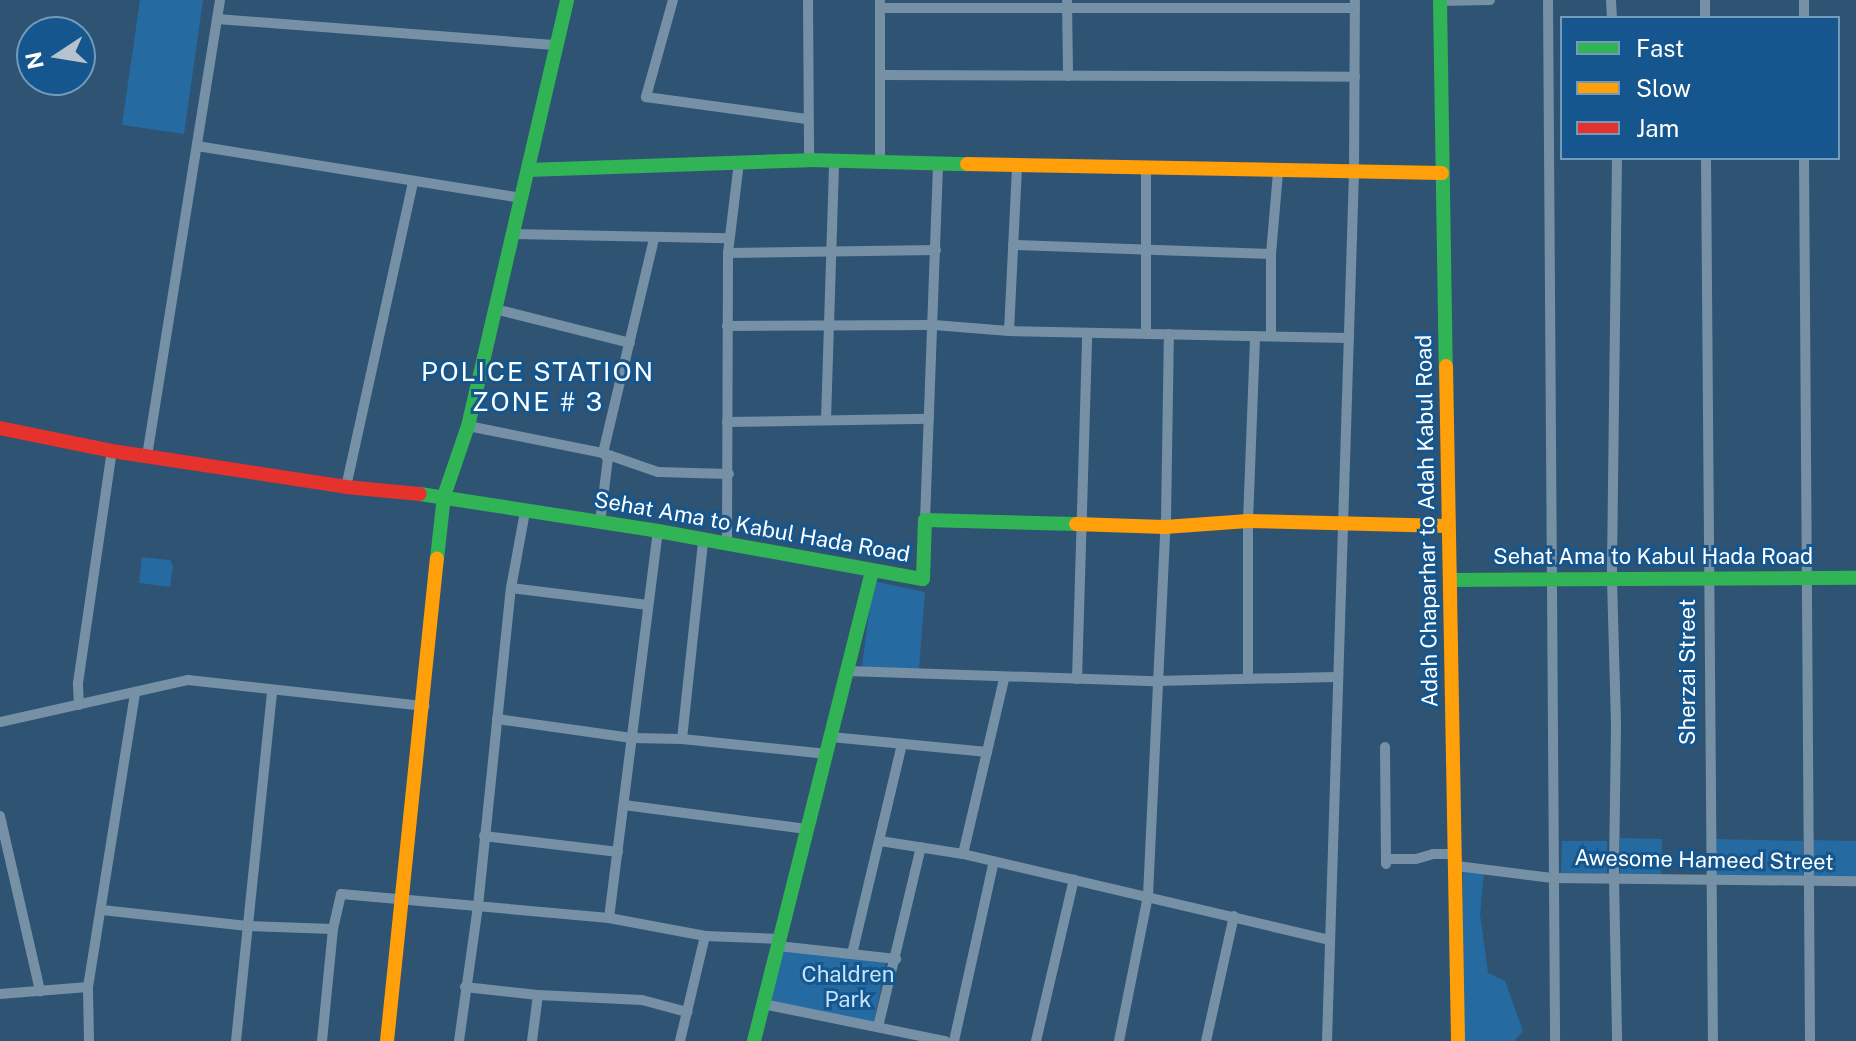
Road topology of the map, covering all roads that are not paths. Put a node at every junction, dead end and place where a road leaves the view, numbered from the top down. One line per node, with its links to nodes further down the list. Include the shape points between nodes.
1 (220, 0): 11 (street)
2 (567, 0): 12 (main road)
3 (673, 0): 16 (street, via 646,97)
4 (808, 0): 16 (street)
5 (1440, 0): 6 (street); 30 (main road, Adah Chaparhar to Adah Kabul Road)
6 (1490, 0)
7 (1548, 0): 81 (street)
8 (880, 4): 9 (street); 13 (street)
9 (1067, 4): 10 (street); 14 (street)
10 (1355, 4): 15 (street)
11 (217, 19): 12 (street); 17 (street)
12 (554, 45): 28 (main road)
13 (880, 75): 14 (street); 24 (street)
14 (1068, 76): 15 (street)
15 (1355, 77): 31 (street)
16 (807, 119): 18 (street)
17 (197, 146): 32 (street); 62 (street)
18 (809, 160): 22 (main road); 23 (main road)
19 (1617, 160): 82 (street)
20 (1706, 160): 83 (street, Sherzai Street)
21 (1804, 160): 78 (street)
22 (834, 161): 24 (main road); 41 (street)
23 (739, 162): 28 (main road); 35 (street)
24 (880, 162): 25 (main road)
25 (938, 164): 26 (main road); 39 (street)
26 (1017, 166): 27 (main road); 37 (street)
27 (1146, 169): 29 (main road); 38 (street)
28 (528, 170): 33 (main road)
29 (1278, 172): 31 (main road); 42 (street)
30 (1442, 173): 31 (main road); 72 (main road, Adah Chaparhar to Adah Kabul Road)
31 (1354, 174): 53 (street)
32 (413, 181): 33 (street); 64 (street)
33 (522, 198): 34 (main road)
34 (513, 234): 36 (street); 43 (main road)
35 (728, 238): 36 (street); 40 (street)
36 (654, 239): 54 (street)
37 (1013, 245): 38 (street); 47 (street)
38 (1146, 249): 42 (street); 49 (street)
39 (936, 250): 41 (street); 44 (street)
40 (728, 253): 41 (street); 45 (street)
41 (830, 253): 46 (street)
42 (1271, 254): 52 (street)
43 (495, 309): 54 (street); 58 (main road)
44 (934, 325): 46 (street); 47 (street); 55 (street)
45 (727, 326): 46 (street); 57 (street)
46 (828, 328): 56 (street)
47 (1009, 331): 48 (street)
48 (1087, 333): 49 (street); 71 (street)
49 (1146, 334): 50 (street)
50 (1169, 334): 51 (street); 73 (street)
51 (1255, 336): 52 (street); 68 (street)
52 (1271, 336): 53 (street)
53 (1349, 338): 70 (street)
54 (630, 343): 61 (street)
55 (929, 419): 56 (street); 67 (street)
56 (826, 420): 57 (street)
57 (727, 422): 63 (street)
58 (468, 426): 61 (street); 65 (main road)
59 (1, 432): 60 (main road, Sehat Ama to Kabul Hada Road)
60 (112, 451): 62 (main road, Sehat Ama to Kabul Hada Road); 94 (street)
61 (603, 453): 63 (street, via 658,472); 69 (street, via 608,458)
62 (147, 456): 64 (main road, Sehat Ama to Kabul Hada Road)
63 (729, 474): 76 (street)
64 (346, 487): 65 (main road, Sehat Ama to Kabul Hada Road)
65 (444, 496): 66 (main road, Sehat Ama to Kabul Hada Road); 95 (main road)
66 (525, 512): 69 (main road, Sehat Ama to Kabul Hada Road); 84 (street)
67 (925, 520): 71 (main road, Sehat Ama to Kabul Hada Road); 77 (main road, Sehat Ama to Kabul Hada Road, via 923,579)
68 (1248, 521): 70 (main road, Sehat Ama to Kabul Hada Road); 73 (main road, Sehat Ama to Kabul Hada Road); 88 (street)
69 (600, 523): 74 (main road, Sehat Ama to Kabul Hada Road)
70 (1341, 524): 72 (main road, Sehat Ama to Kabul Hada Road); 87 (street)
71 (1081, 525): 73 (main road, Sehat Ama to Kabul Hada Road); 90 (street)
72 (1448, 526): 80 (main road, Adah Chaparhar to Adah Kabul Road)
73 (1165, 527): 91 (street)
74 (658, 531): 75 (main road, Sehat Ama to Kabul Hada Road); 85 (street)
75 (703, 542): 76 (main road, Sehat Ama to Kabul Hada Road); 100 (street)
76 (727, 543): 77 (main road, Sehat Ama to Kabul Hada Road)
77 (872, 571): 86 (main road)
78 (1805, 578): 79 (main road, Sehat Ama to Kabul Hada Road); 83 (main road, Sehat Ama to Kabul Hada Road); 119 (street)
79 (1856, 578)
80 (1450, 580): 81 (main road, Sehat Ama to Kabul Hada Road); 114 (main road, Adah Chaparhar to Adah Kabul Road)
81 (1551, 580): 82 (main road, Sehat Ama to Kabul Hada Road); 115 (street)
82 (1612, 580): 83 (main road, Sehat Ama to Kabul Hada Road); 117 (street)
83 (1708, 580): 118 (street, Sherzai Street)
84 (511, 588): 85 (street); 96 (street)
85 (648, 605): 99 (street)
86 (847, 671): 89 (street); 98 (main road)
87 (1336, 677): 88 (street); 130 (street)
88 (1248, 678): 91 (street)
89 (1004, 679): 90 (street); 103 (street)
90 (1077, 679): 91 (street)
91 (1155, 681): 121 (street)
92 (272, 691): 93 (street, via 188,680); 95 (street); 127 (street)
93 (135, 694): 94 (street); 124 (street)
94 (79, 705): 97 (street)
95 (425, 706): 122 (main road)
96 (497, 719): 99 (street); 108 (street)
97 (0, 722)
98 (831, 737): 101 (street); 104 (main road)
99 (632, 738): 100 (street); 105 (street)
100 (682, 739): 104 (street)
101 (902, 744): 103 (street); 109 (street)
102 (1385, 747): 114 (street, Awesome Hameed Street, via 1386,861 1441,854)
103 (987, 752): 112 (street)
104 (827, 754): 107 (main road)
105 (624, 805): 107 (street); 111 (street)
106 (0, 816): 136 (street)
107 (806, 829): 131 (main road)
108 (484, 836): 111 (street); 123 (street)
109 (880, 841): 110 (street); 132 (street)
110 (921, 847): 112 (street); 133 (street)
111 (618, 852): 126 (street)
112 (963, 854): 113 (street)
113 (994, 861): 116 (street); 151 (street)
114 (1457, 863): 115 (street, Awesome Hameed Street); 156 (main road, Adah Chaparhar to Adah Kabul Road)
115 (1552, 878): 117 (street, Awesome Hameed Street); 157 (street)
116 (1074, 879): 121 (street); 152 (street)
117 (1614, 879): 118 (street, Awesome Hameed Street); 158 (street)
118 (1710, 881): 119 (street, Awesome Hameed Street); 159 (street, Sherzai Street)
119 (1809, 881): 120 (street, Awesome Hameed Street); 160 (street)
120 (1856, 881)
121 (1148, 896): 125 (street); 153 (street)
122 (401, 898): 123 (street); 128 (street, via 341,894); 145 (main road)
123 (478, 906): 126 (street); 135 (street)
124 (102, 910): 127 (street); 134 (street)
125 (1234, 916): 130 (street); 154 (street)
126 (609, 918): 129 (street)
127 (247, 926): 128 (street); 143 (street)
128 (333, 929): 144 (street)
129 (705, 936): 131 (street); 140 (street)
130 (1329, 940): 155 (street)
131 (779, 942): 132 (street); 139 (main road)
132 (852, 954): 133 (street)
133 (896, 959): 141 (street)
134 (88, 987): 136 (street); 142 (street)
135 (465, 987): 138 (street); 146 (street)
136 (40, 991): 137 (street)
137 (0, 994)
138 (538, 995): 140 (street, via 642,1000); 147 (street)
139 (763, 1004): 141 (street); 149 (main road)
140 (687, 1012): 148 (street)
141 (878, 1027): 150 (street)
142 (89, 1041)
143 (236, 1041)
144 (322, 1041)
145 (387, 1041)
146 (459, 1041)
147 (532, 1041)
148 (680, 1041)
149 (754, 1041)
150 (945, 1041)
151 (954, 1041)
152 (1036, 1041)
153 (1119, 1041)
154 (1206, 1041)
155 (1327, 1041)
156 (1458, 1041)
157 (1555, 1041)
158 (1617, 1041)
159 (1713, 1041)
160 (1810, 1041)

